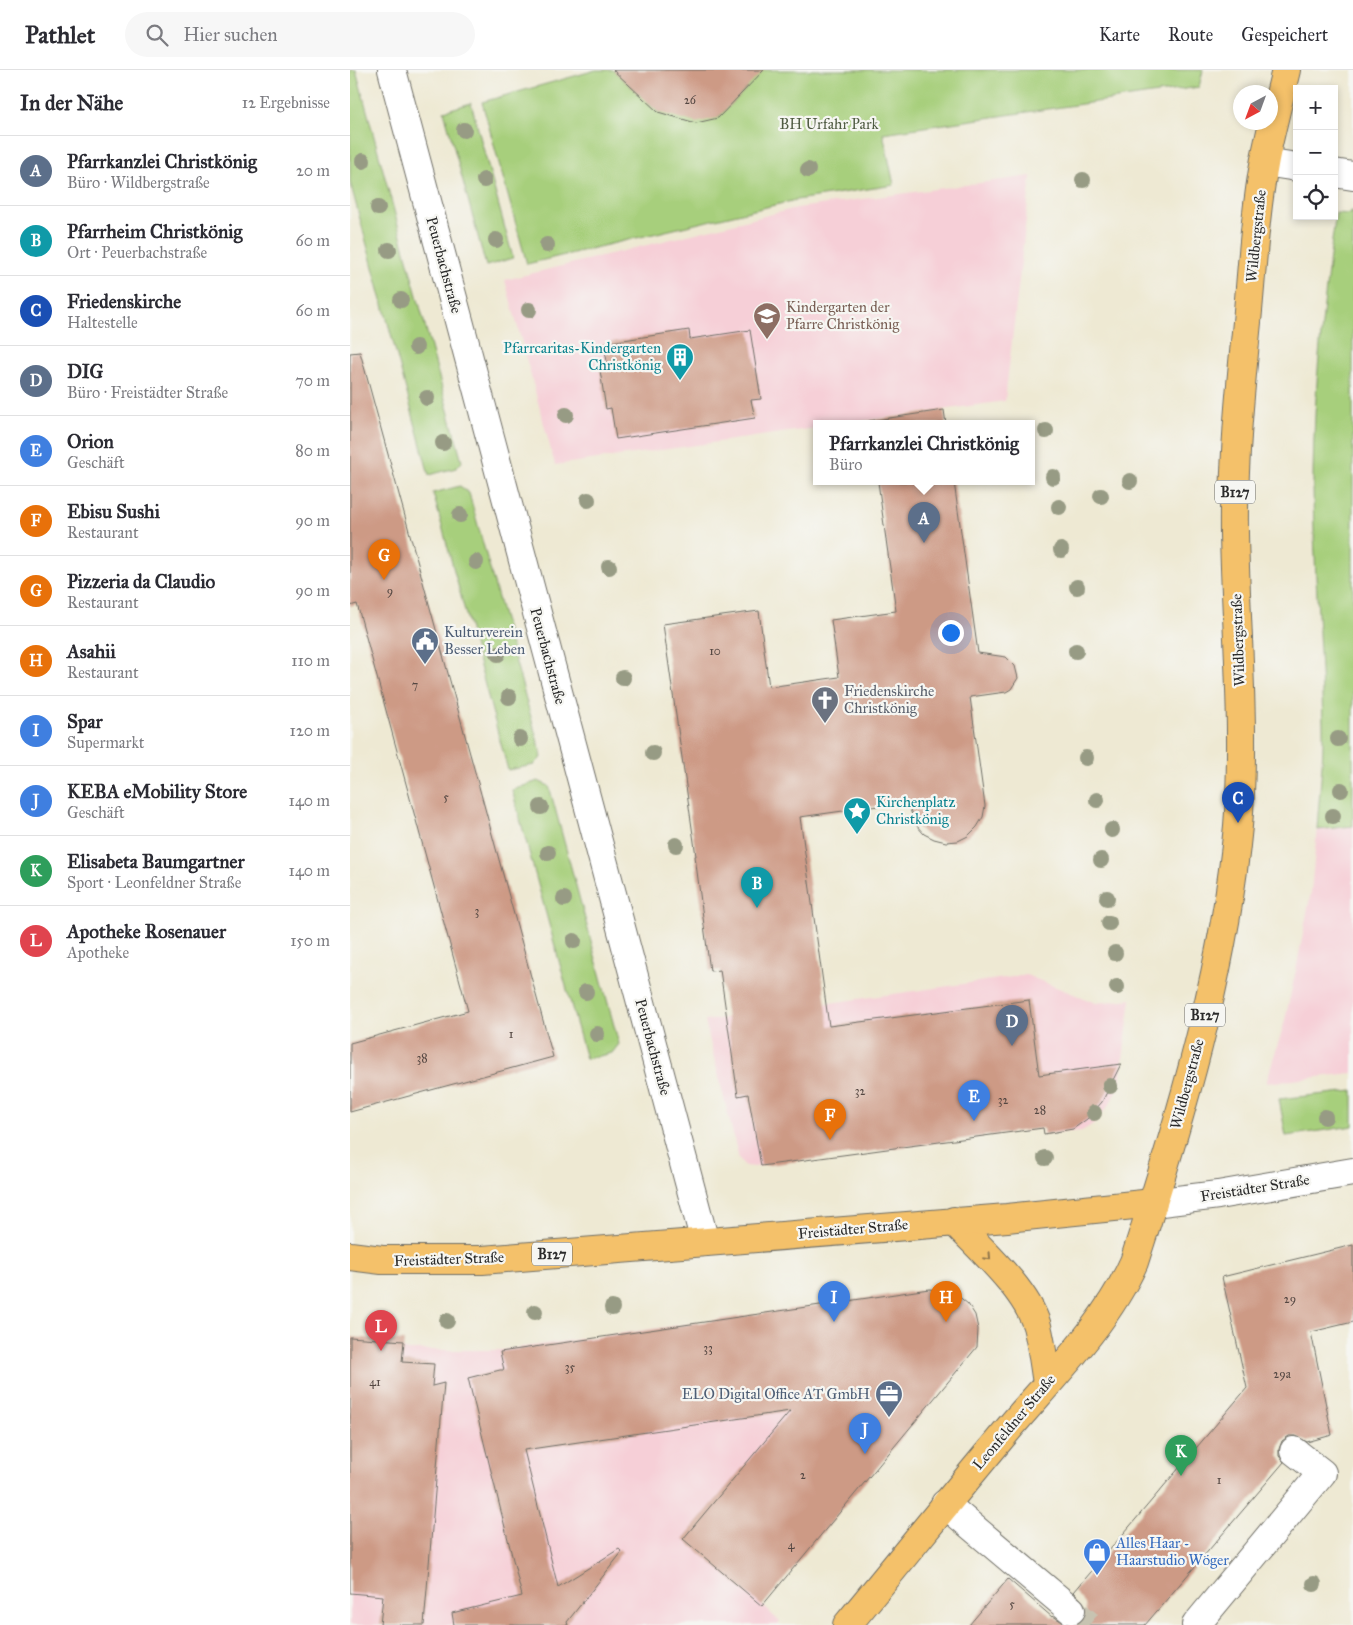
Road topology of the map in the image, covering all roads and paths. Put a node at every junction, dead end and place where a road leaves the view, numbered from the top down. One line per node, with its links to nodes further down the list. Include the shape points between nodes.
1 (392, 70): 10 (street, Peuerbachstraße)
2 (1286, 70): 3 (main road, Wildbergstraße / B127)
3 (1265, 162): 4 (street); 8 (main road, Wildbergstraße / B127, via 1236,443 1234,533 1240,648 1238,823 1229,900 1214,976 1186,1096)
4 (1293, 166)
5 (1338, 174): 6 (street)
6 (1353, 176)
7 (1353, 1172): 8 (street, Freistädter Straße)
8 (1153, 1203): 9 (main road, Freistädter Straße / B127); 12 (main road, Leonfeldner Straße, via 1125,1284)
9 (954, 1221): 10 (main road, Freistädter Straße / B127); 12 (main road, one-way to 12, via 1024,1300 1037,1326)
10 (705, 1242): 11 (main road, Freistädter Straße / B127, via 482,1260 382,1260)
11 (350, 1256)
12 (1047, 1383): 14 (main road, Leonfeldner Straße)
13 (1294, 1451): 17 (street, via 1322,1473)
14 (945, 1504): 15 (street); 16 (main road, Leonfeldner Straße)
15 (1071, 1610)
16 (846, 1625)
17 (1196, 1625)

